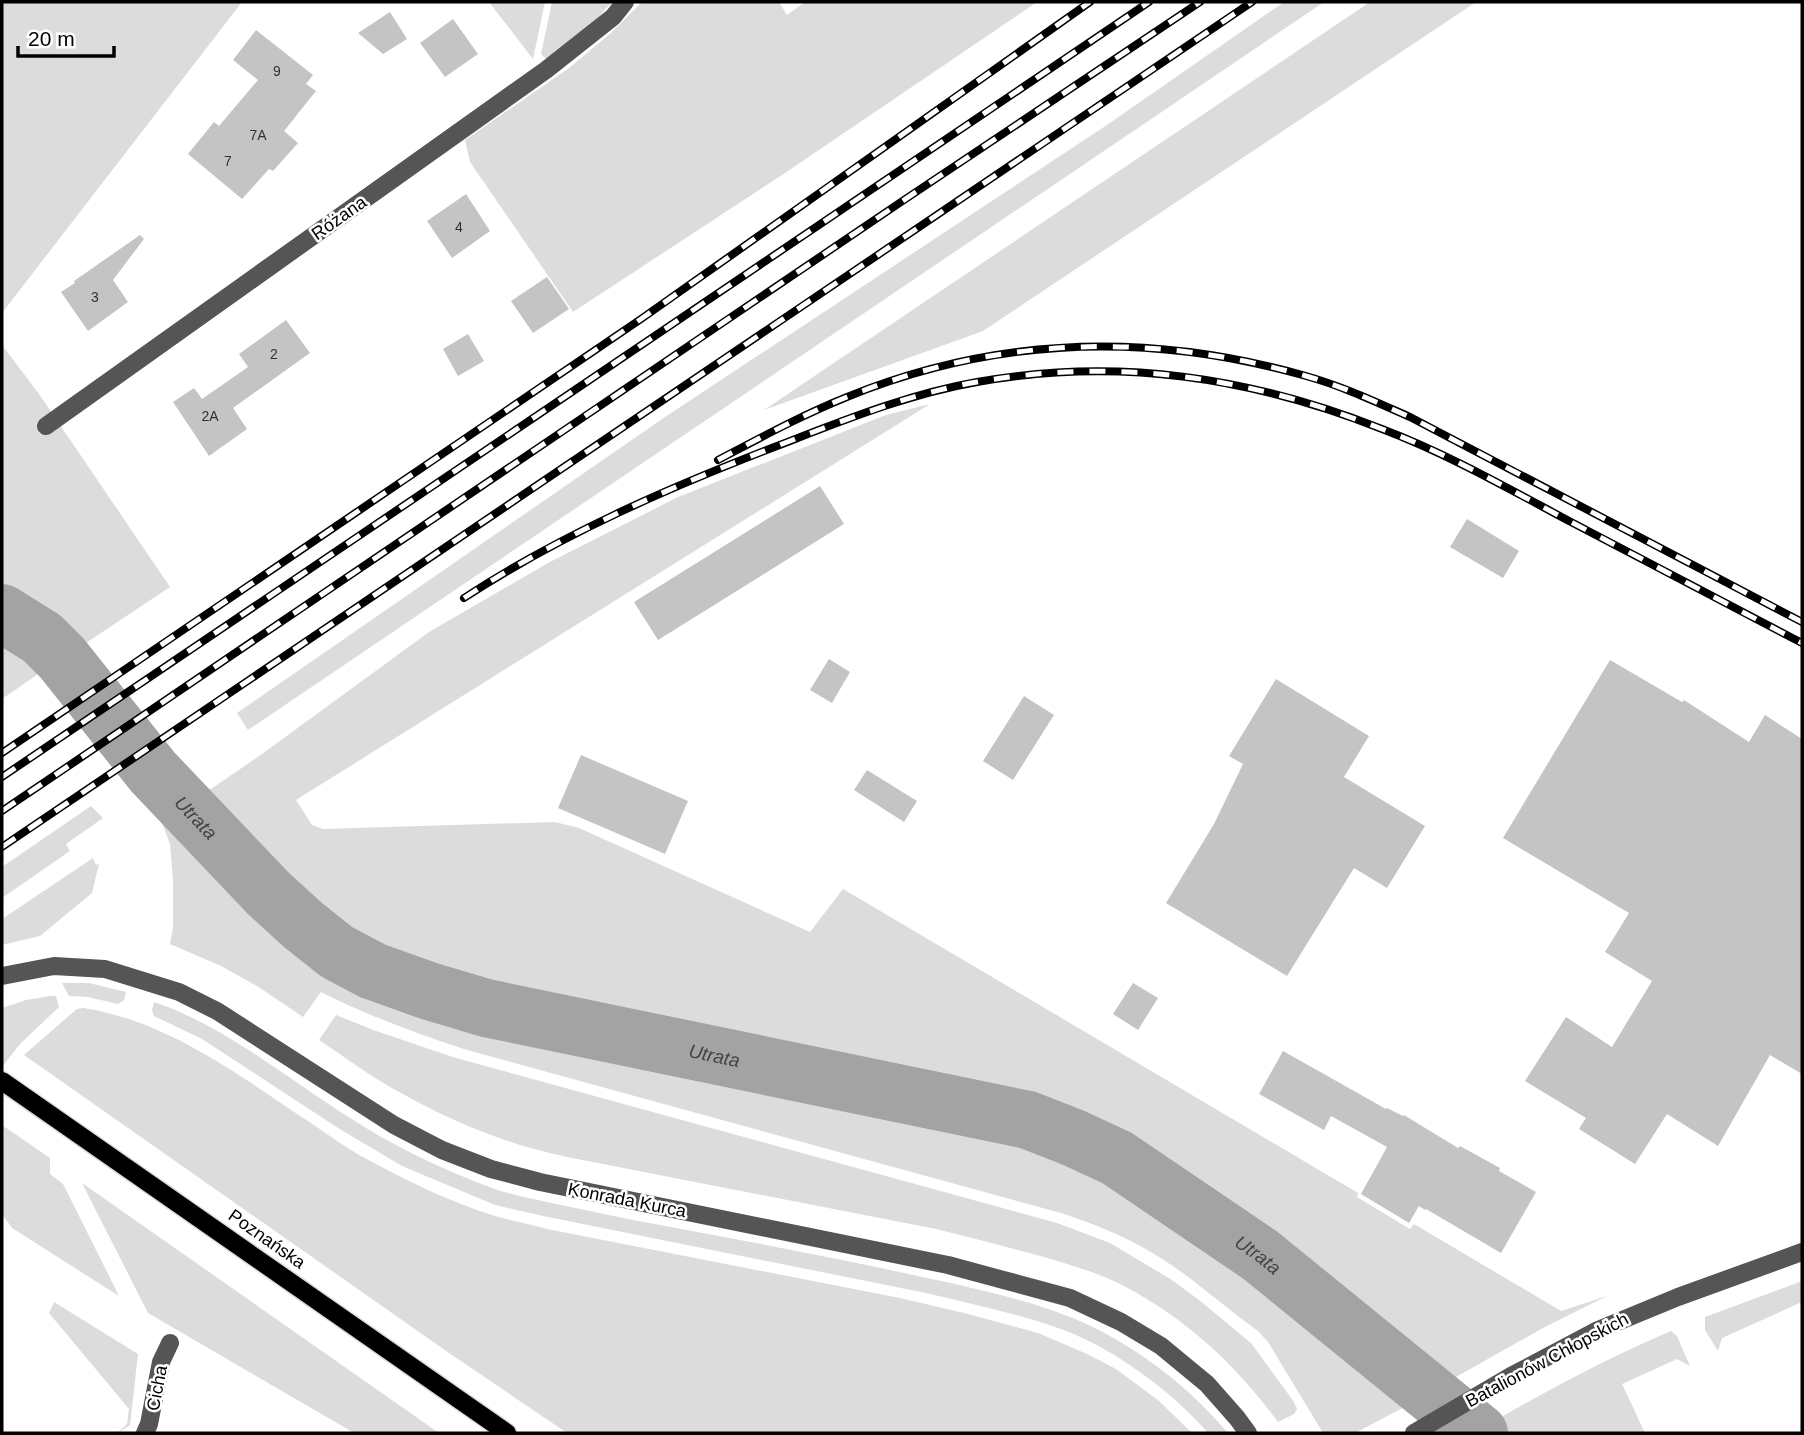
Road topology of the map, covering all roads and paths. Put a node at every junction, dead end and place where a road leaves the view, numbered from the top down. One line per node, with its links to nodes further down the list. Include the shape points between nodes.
1 (625, 2): 2 (street, Różana, via 613,17 546,70)
2 (46, 426)
3 (2, 976): 9 (street, Konrada Kurca, via 54,966 104,969 179,992 217,1011 394,1125 491,1169 948,1265 1070,1298 1161,1346 1207,1384)
4 (2, 1081): 8 (main road, Poznańska)
5 (1802, 1252): 10 (street, Batalionów Chłopskich, via 1598,1330)
6 (170, 1343): 7 (street, Cicha, via 161,1362)
7 (145, 1433)
8 (507, 1433)
9 (1248, 1433)
10 (1414, 1433)

